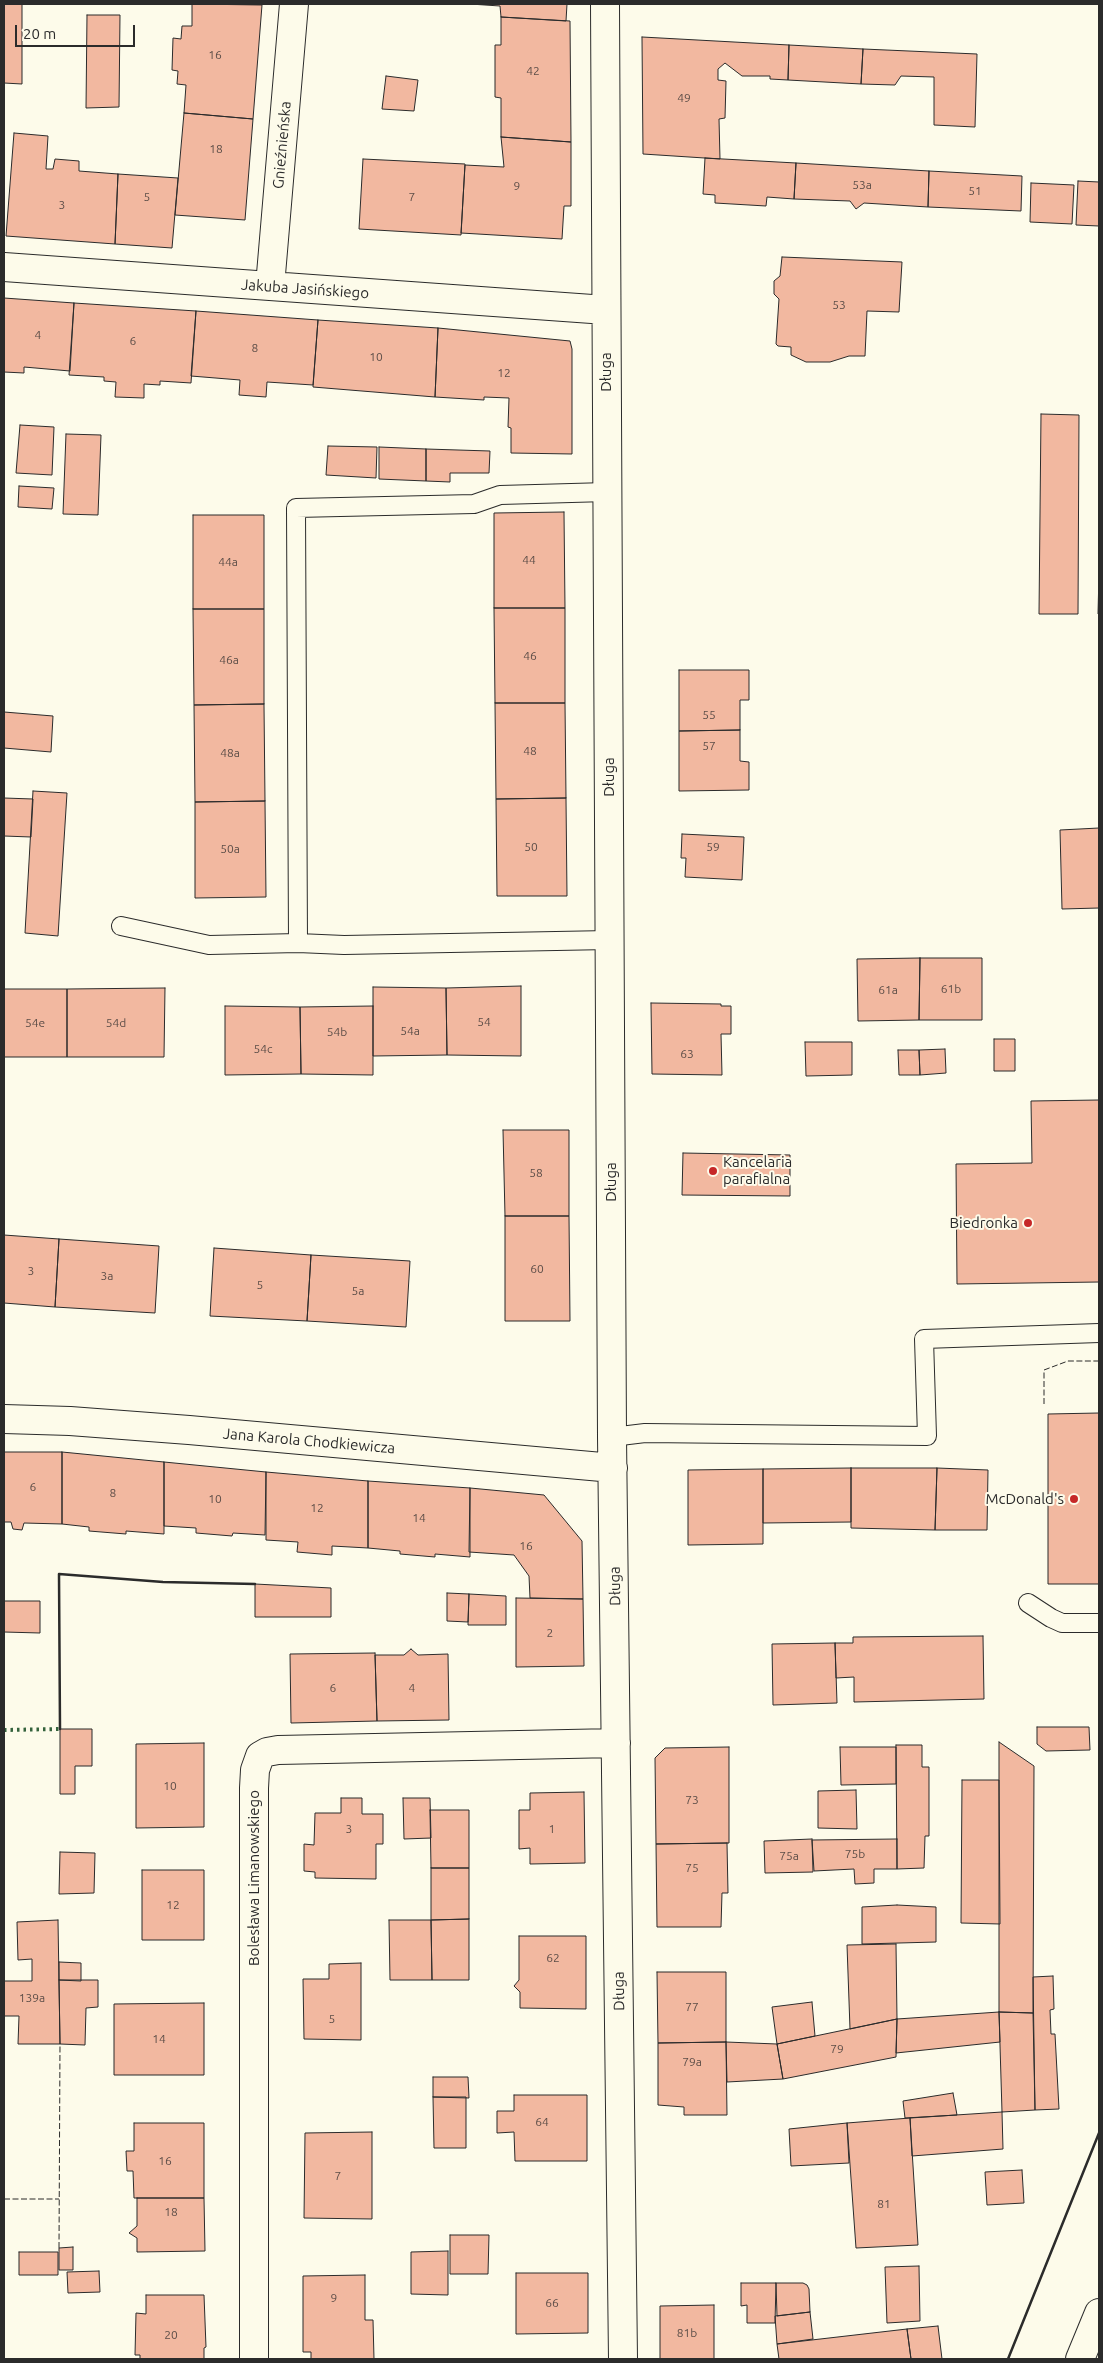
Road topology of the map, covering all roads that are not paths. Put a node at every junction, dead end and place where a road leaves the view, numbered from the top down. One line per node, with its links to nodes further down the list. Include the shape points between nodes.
1 (294, 4): 4 (street, Gnieźnieńska)
2 (605, 4): 5 (street, Długa)
3 (4, 267): 4 (street, Jakuba Jasińskiego)
4 (270, 286): 5 (street, Jakuba Jasińskiego)
5 (606, 310): 6 (street, Długa)
6 (607, 492): 8 (street, Długa); 9 (lane, via 500,496 474,504 296,508)
7 (121, 926): 9 (lane, via 209,945)
8 (609, 940): 9 (lane); 12 (street, Długa)
9 (298, 944)
10 (1099, 1333): 12 (lane, via 924,1340 927,1436 645,1433)
11 (4, 1420): 13 (street, Jana Karola Chodkiewicza, via 159,1428)
12 (612, 1437): 13 (street, Długa)
13 (614, 1468): 16 (street, Długa)
14 (1028, 1603): 15 (lane, via 1062,1622)
15 (1099, 1623)
16 (616, 1743): 18 (street, Bolesława Limanowskiego, via 278,1750 260,1756 254,1788); 19 (street, Długa)
17 (1099, 2313): 20 (street)
18 (254, 2359)
19 (622, 2359)
20 (1080, 2359)

